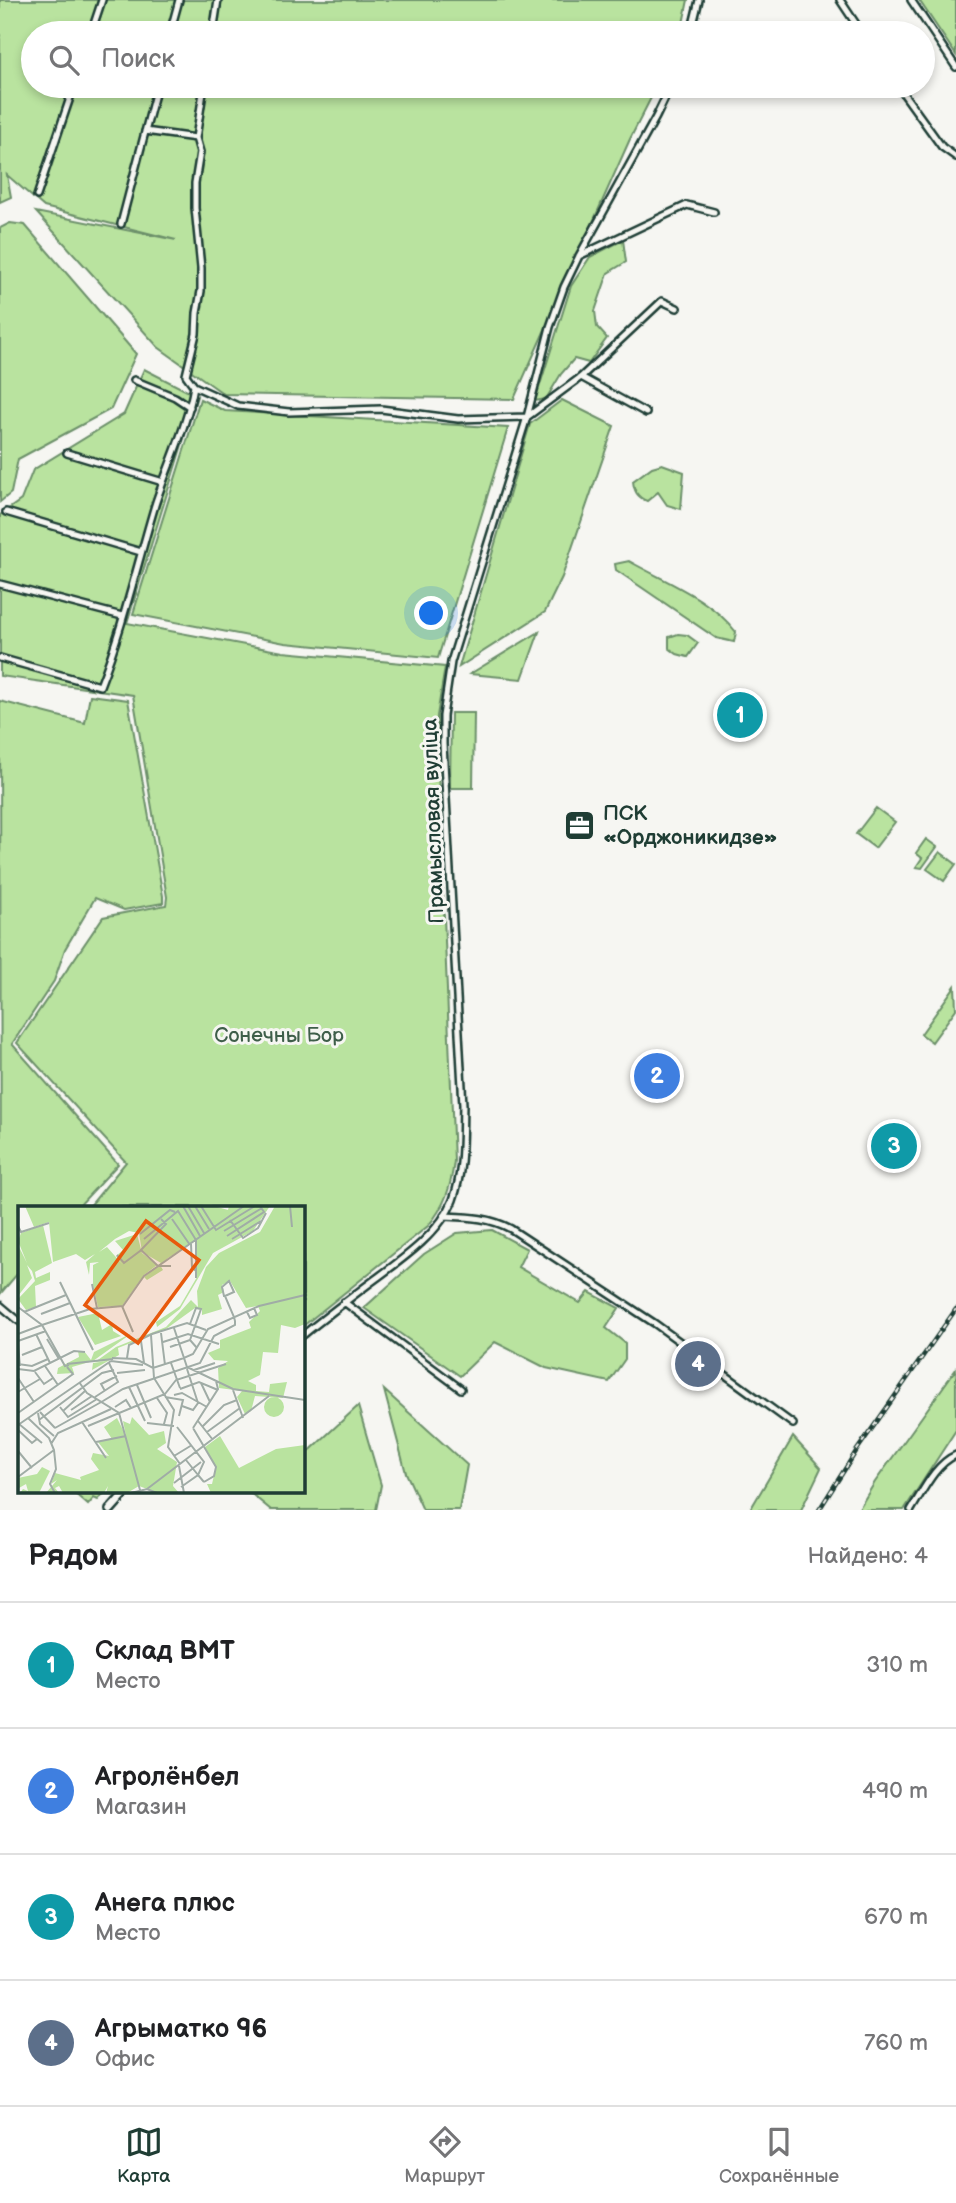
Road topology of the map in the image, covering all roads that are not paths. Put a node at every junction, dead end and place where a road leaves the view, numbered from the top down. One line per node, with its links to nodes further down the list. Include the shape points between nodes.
1 (102, 0): 7 (street)
2 (179, 0): 8 (street)
3 (218, 0): 9 (street)
4 (699, 0): 10 (street)
5 (840, 0): 11 (street)
6 (911, 0): 12 (street)
7 (96, 21)
8 (173, 21)
9 (215, 21)
10 (694, 21)
11 (854, 21)
12 (925, 21)
13 (935, 36): 14 (street)
14 (956, 67)
15 (70, 98): 23 (street)
16 (154, 98): 20 (street)
17 (202, 98): 21 (street)
18 (665, 98): 26 (street, Прамысловая вуліца)
19 (907, 98): 22 (street, via 942,147)
20 (145, 131): 21 (street); 25 (street)
21 (196, 138): 30 (street, via 200,152 195,208 201,291 186,375)
22 (956, 157)
23 (37, 196)
24 (715, 212): 26 (street, via 687,205)
25 (121, 224)
26 (579, 256): 33 (street, Прамысловая вуліца, via 550,327)
27 (677, 308): 28 (street, via 662,301)
28 (581, 377): 32 (street); 33 (street)
29 (134, 380): 31 (street)
30 (194, 386): 31 (street); 33 (street, via 238,405 289,412 382,409 458,419)
31 (190, 407): 35 (street)
32 (646, 412)
33 (527, 417): 41 (street, Прамысловая вуліца, via 451,662 443,716 463,1105 462,1162 455,1195)
34 (67, 453): 35 (street)
35 (163, 482): 37 (street)
36 (6, 512): 37 (street)
37 (141, 552): 39 (street)
38 (0, 584): 39 (street)
39 (122, 616): 40 (street, via 100,686)
40 (0, 658)
41 (444, 1216): 42 (street, Прамысловая вуліца, via 421,1244); 47 (street, via 484,1218 511,1229 654,1323)
42 (344, 1302): 45 (street, Прамысловая вуліца); 46 (street)
43 (0, 1305): 44 (street)
44 (18, 1320)
45 (304, 1334)
46 (461, 1389)
47 (793, 1424)
48 (956, 1455): 51 (street, via 939,1468)
49 (126, 1492): 50 (street)
50 (110, 1510)
51 (911, 1510)

